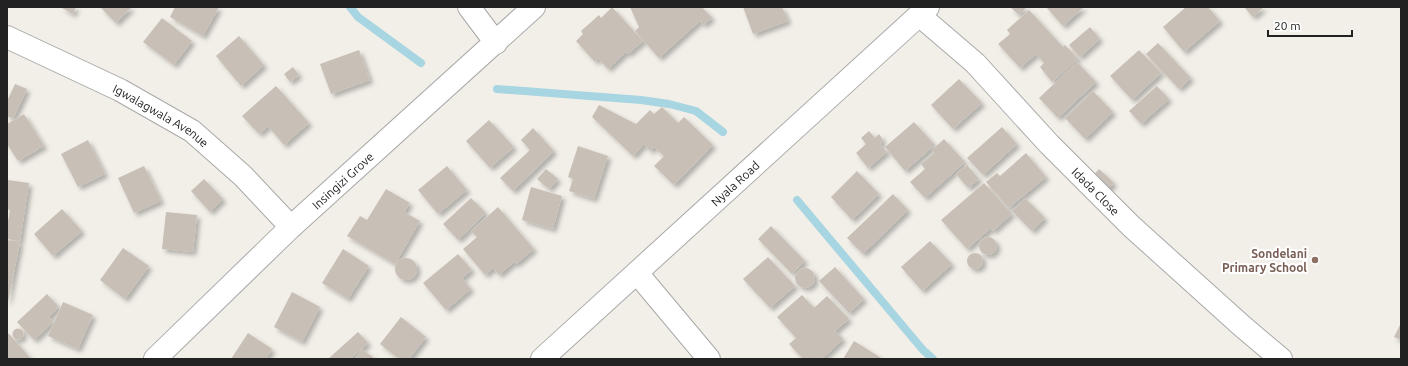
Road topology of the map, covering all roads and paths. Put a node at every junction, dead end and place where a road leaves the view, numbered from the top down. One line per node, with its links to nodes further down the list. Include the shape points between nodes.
1 (469, 7): 5 (street)
2 (534, 7): 5 (street, Insingizi Grove)
3 (924, 11): 7 (street, Nyala Road); 11 (street, Idada Close, via 1049,144 1131,226)
4 (7, 37): 6 (street, Igwalagwala Avenue, via 120,90 192,131 243,176)
5 (496, 42): 6 (street, Insingizi Grove)
6 (291, 227): 8 (street, Insingizi Grove)
7 (637, 273): 9 (street, Nyala Road); 10 (street)
8 (155, 359)
9 (542, 359)
10 (710, 359)
11 (1281, 359)

